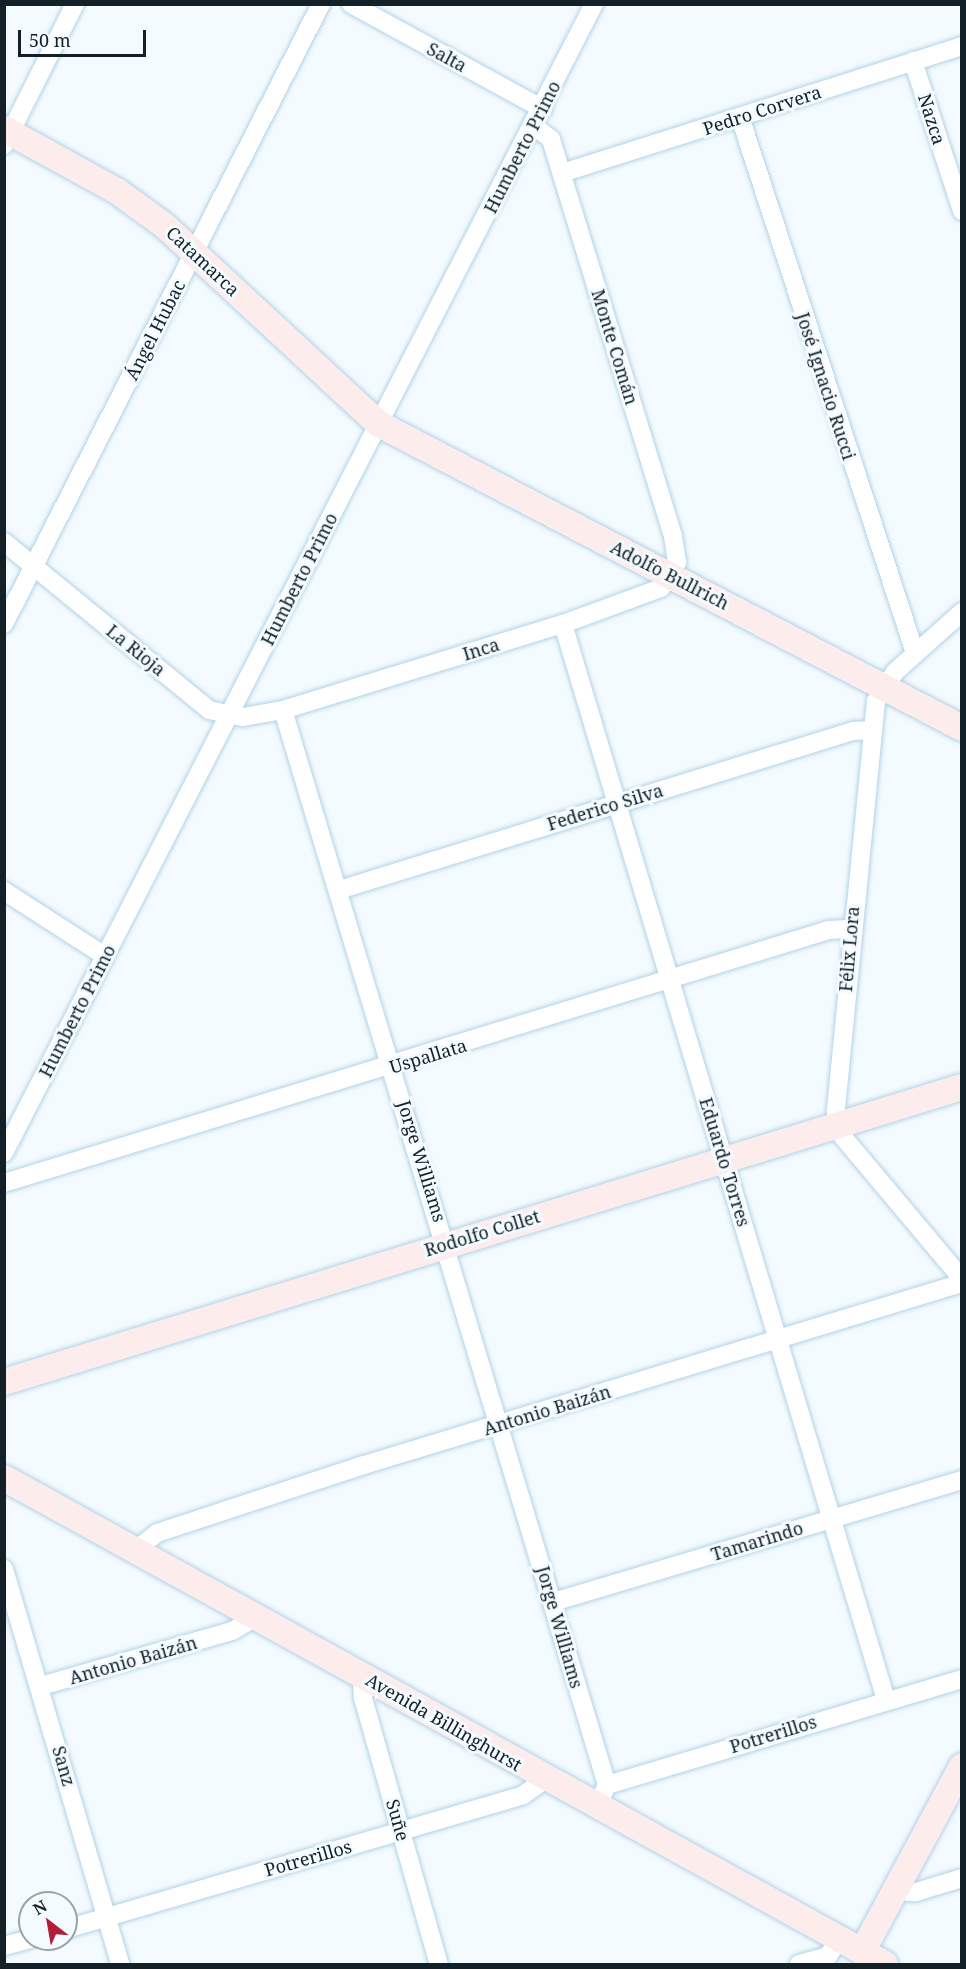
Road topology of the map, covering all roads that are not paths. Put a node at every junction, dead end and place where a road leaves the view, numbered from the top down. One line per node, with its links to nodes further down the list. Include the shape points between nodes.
1 (75, 4): 10 (street)
2 (321, 4): 13 (street, Ángel Hubac)
3 (351, 4): 7 (street, Salta)
4 (594, 4): 7 (street, Humberto Primo)
5 (962, 46): 6 (street, Pedro Corvera)
6 (913, 61): 8 (street, Pedro Corvera); 12 (street, Nazca)
7 (543, 109): 9 (street, Humberto Primo)
8 (740, 117): 11 (street, Pedro Corvera); 21 (street, José Ignacio Rucci)
9 (534, 126): 11 (street, Monte Comán, via 551,139); 14 (street, Humberto Primo)
10 (7, 135): 13 (street, Catamarca, via 133,202)
11 (562, 173): 17 (street, Monte Comán, via 673,536)
12 (962, 211)
13 (195, 252): 14 (street, Catamarca); 16 (street, Ángel Hubac)
14 (379, 424): 17 (street, Adolfo Bullrich); 24 (street, Humberto Primo)
15 (4, 542): 16 (street, La Rioja)
16 (34, 567): 19 (street, Ángel Hubac); 24 (street, La Rioja, via 209,710)
17 (673, 576): 20 (street, Inca, via 643,597); 22 (street, Adolfo Bullrich)
18 (962, 612): 21 (street)
19 (4, 624)
20 (563, 624): 23 (street, Inca); 27 (street, Eduardo Torres)
21 (915, 653): 22 (street)
22 (882, 686): 25 (street, Adolfo Bullrich); 26 (street, Félix Lora)
23 (283, 710): 24 (street, La Rioja); 28 (street, Jorge Williams)
24 (229, 716): 31 (street, Humberto Primo)
25 (962, 728)
26 (872, 730): 27 (street, Federico Silva, via 853,731); 30 (street, Félix Lora)
27 (617, 803): 28 (street, Federico Silva); 32 (street, Eduardo Torres)
28 (339, 890): 33 (street, Jorge Williams)
29 (4, 891): 31 (street)
30 (850, 929): 32 (street, Uspallata, via 829,930); 35 (street, Félix Lora)
31 (105, 956): 36 (street, Humberto Primo)
32 (670, 981): 33 (street, Uspallata); 37 (street, Eduardo Torres)
33 (393, 1067): 38 (street, Uspallata); 39 (street, Jorge Williams)
34 (962, 1087): 35 (street, Rodolfo Collet)
35 (837, 1125): 37 (street, Rodolfo Collet); 40 (street)
36 (4, 1153)
37 (724, 1158): 39 (street, Rodolfo Collet); 41 (street, Eduardo Torres)
38 (4, 1183)
39 (447, 1244): 42 (street, Rodolfo Collet); 43 (street, Jorge Williams)
40 (962, 1281): 41 (street, Antonio Baizán)
41 (778, 1338): 43 (street, Antonio Baizán); 46 (street, Eduardo Torres)
42 (4, 1382)
43 (500, 1425): 47 (street, Antonio Baizán, via 157,1533); 49 (street, Jorge Williams)
44 (962, 1480): 46 (street, Tamarindo)
45 (7, 1487): 47 (street, Avenida Billinghurst)
46 (834, 1518): 49 (street, Tamarindo); 54 (street, Eduardo Torres)
47 (138, 1548): 50 (street, Avenida Billinghurst)
48 (4, 1569): 53 (street, Sanz)
49 (553, 1602): 57 (street, Jorge Williams)
50 (256, 1617): 51 (street, Avenida Billinghurst); 53 (street, Antonio Baizán, via 232,1631)
51 (362, 1675): 56 (street, Avenida Billinghurst); 58 (street, Suñe, via 363,1698)
52 (962, 1679): 54 (street, Potrerillos)
53 (41, 1686): 61 (street, Sanz)
54 (886, 1700): 57 (street, Potrerillos)
55 (962, 1767): 60 (street)
56 (546, 1779): 57 (street, Avenida Billinghurst); 58 (street, Potrerillos, via 523,1795)
57 (602, 1795): 64 (street, Avenida Billinghurst)
58 (401, 1831): 61 (street, Potrerillos); 66 (street, Suñe)
59 (962, 1878): 60 (street, via 916,1892)
60 (894, 1891): 63 (street)
61 (106, 1917): 62 (street, Potrerillos); 65 (street, Sanz)
62 (78, 1925)
63 (862, 1952): 64 (street, Avenida Billinghurst); 68 (street, Avenida Billinghurst)
64 (832, 1953): 67 (street)
65 (120, 1965)
66 (439, 1965)
67 (799, 1965)
68 (885, 1965)

